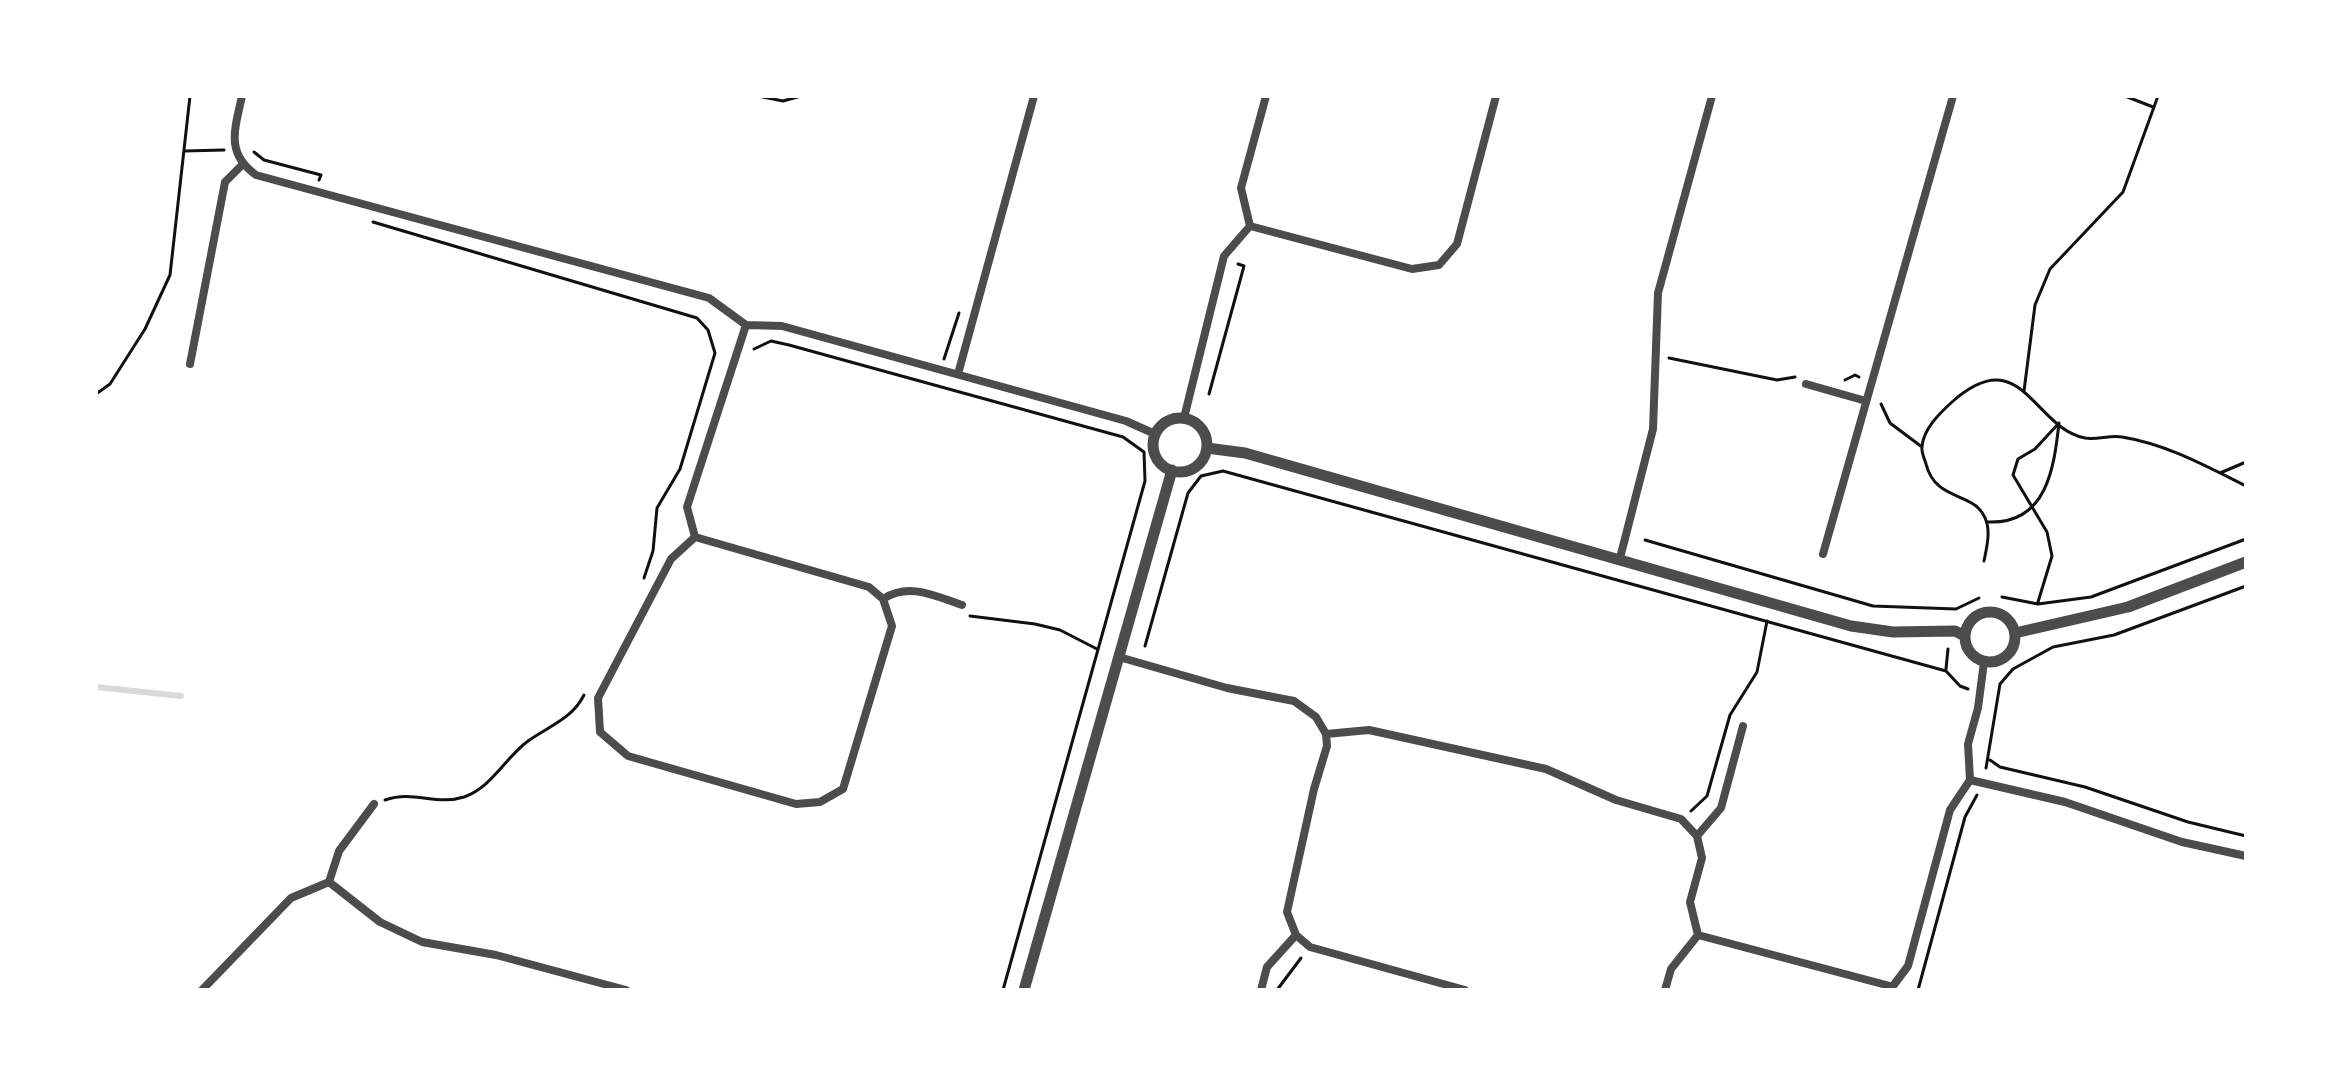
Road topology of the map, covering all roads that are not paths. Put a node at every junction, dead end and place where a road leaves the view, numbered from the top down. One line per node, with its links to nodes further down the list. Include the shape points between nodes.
1 (242, 96): 7 (street, via 233,150)
2 (1034, 96): 11 (street)
3 (1266, 96): 8 (street, via 1241,188)
4 (1496, 96): 8 (street, via 1457,244 1439,265 1412,269)
5 (1712, 96): 20 (street, via 1658,293 1651,447)
6 (1953, 96): 13 (street)
7 (242, 165): 9 (street, via 256,175 316,193 709,298); 10 (street, via 225,182)
8 (1250, 226): 14 (street, via 1224,256)
9 (746, 325): 11 (street, via 782,326); 18 (street, via 687,507)
10 (190, 364)
11 (958, 374): 15 (street)
12 (1806, 384): 13 (street)
13 (1866, 401): 19 (street)
14 (1184, 418): 15 (street, via 1166,422); 16 (street, via 1202,429)
15 (1155, 434): 17 (street, via 1156,457)
16 (1207, 448): 17 (street, via 1199,464); 20 (street, via 1245,453)
17 (1172, 470): 26 (street)
18 (695, 537): 22 (street, via 869,587); 22 (street, via 671,559 598,698 600,732 628,756 796,804 820,802 843,789 892,626)
19 (1823, 554)
20 (1620, 558): 25 (street, via 1851,626 1955,631)
21 (2246, 562): 24 (street, via 2128,607)
22 (883, 599): 23 (street, via 910,589)
23 (961, 609)
24 (2015, 633): 25 (street, via 2011,622 1990,612 1973,619); 27 (street, via 2007,656)
25 (1965, 636): 27 (street, via 1970,652)
26 (1119, 657): 29 (street, via 1294,701 1316,717); 40 (street)
27 (1984, 662): 30 (street, via 1968,744)
28 (1743, 726): 32 (street, via 1721,808)
29 (1326, 734): 32 (street, via 1369,730 1546,769 1616,800 1681,819); 35 (street, via 1325,758 1287,912)
30 (1970, 780): 33 (street, via 2065,802 2182,842); 37 (street, via 1950,810 1908,966)
31 (374, 804): 34 (street, via 339,851)
32 (1697, 836): 36 (street, via 1702,858 1690,902)
33 (2246, 856)
34 (329, 882): 38 (street, via 291,898); 39 (street, via 380,922 422,942 496,955)
35 (1296, 935): 41 (street, via 1267,967); 42 (street, via 1310,947)
36 (1698, 935): 37 (street); 43 (street, via 1671,969)
37 (1890, 988)
38 (202, 990)
39 (626, 990)
40 (1024, 990)
41 (1261, 990)
42 (1465, 990)
43 (1665, 990)

